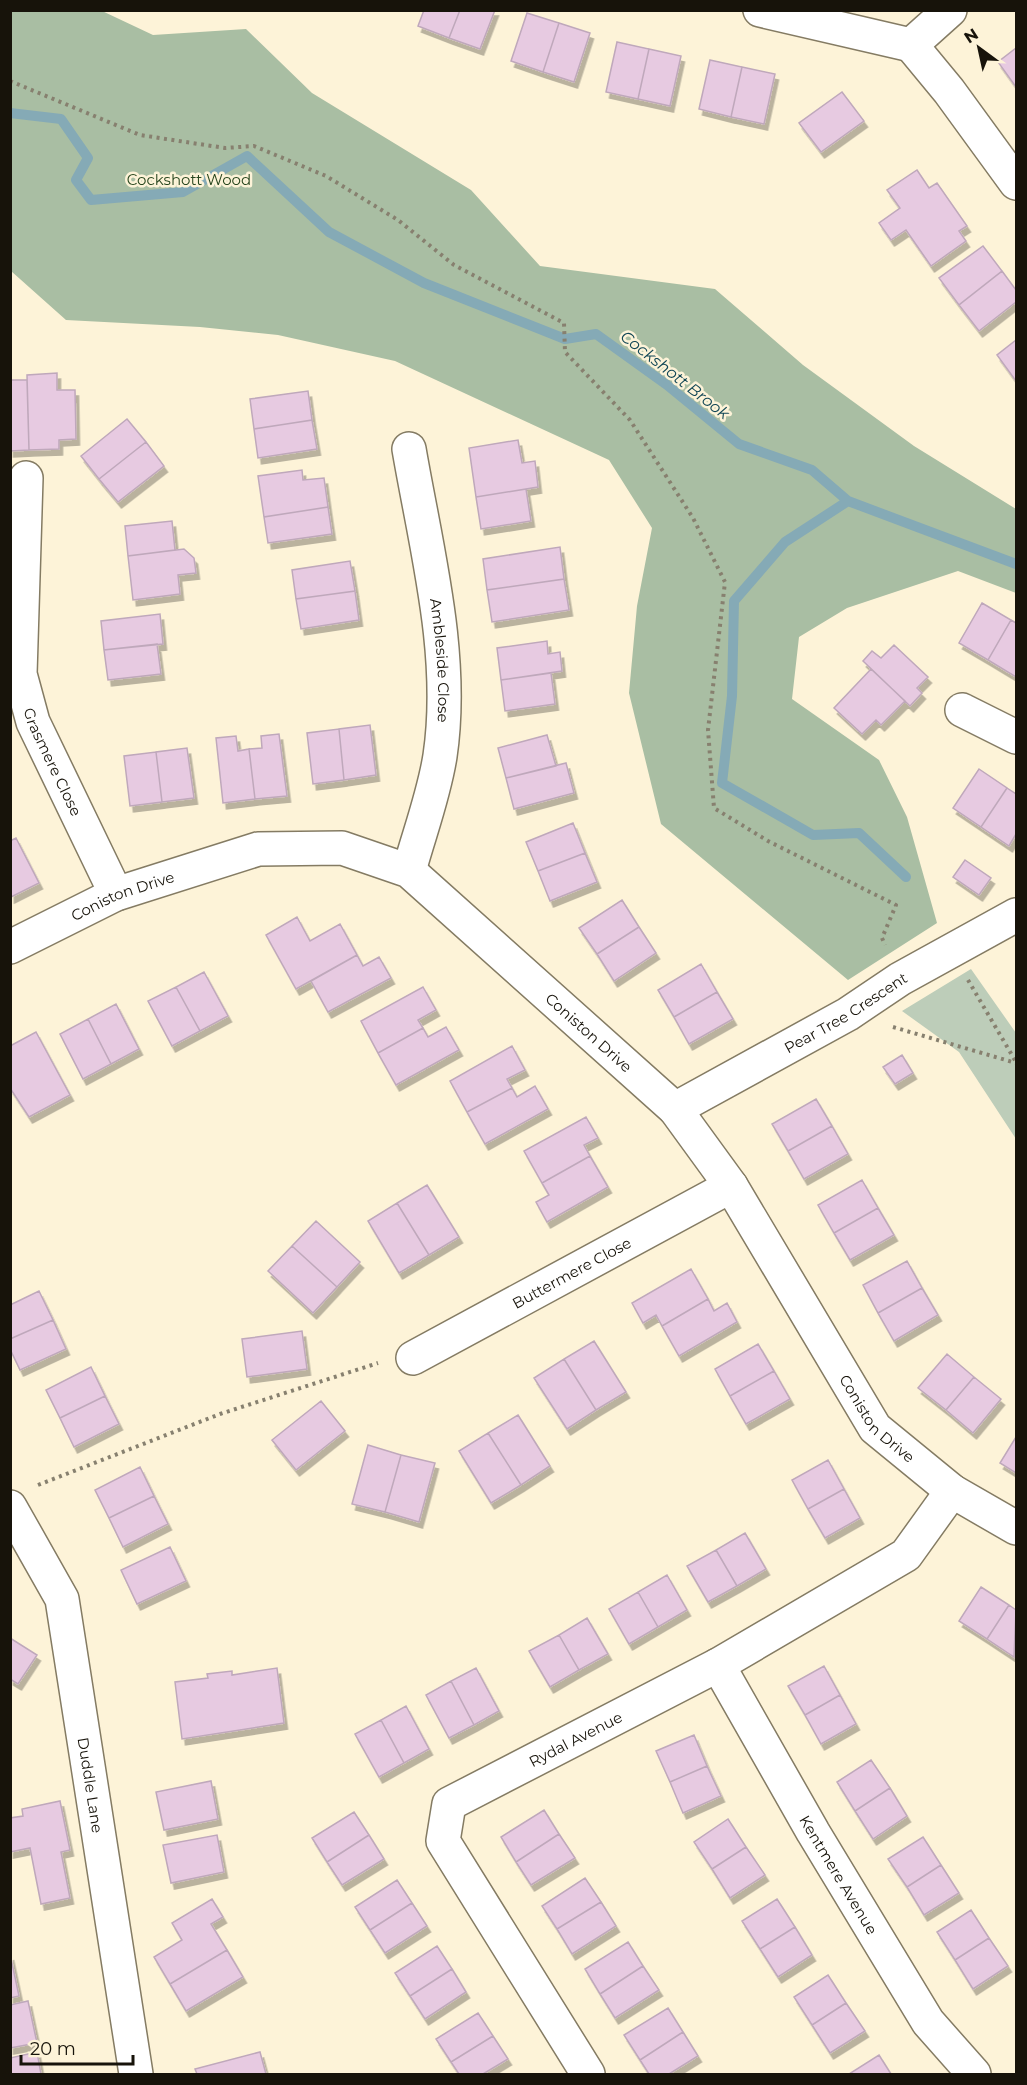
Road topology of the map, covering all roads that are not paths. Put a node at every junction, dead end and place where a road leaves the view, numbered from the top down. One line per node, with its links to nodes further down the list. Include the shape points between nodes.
1 (760, 10): 3 (street)
2 (950, 10): 3 (street)
3 (911, 45): 4 (street)
4 (1017, 183)
5 (408, 448): 9 (street, Ambleside Close, via 439,625 443,690 440,756)
6 (26, 477): 10 (street, Grasmere Close, via 20,674 33,722)
7 (962, 710): 8 (street)
8 (1017, 737)
9 (409, 871): 10 (street, Coniston Drive, via 342,848 258,849); 13 (street, Coniston Drive)
10 (116, 894): 12 (street, Coniston Drive)
11 (1017, 915): 13 (street, Pear Tree Crescent)
12 (10, 947)
13 (675, 1110): 14 (street, Coniston Drive)
14 (731, 1186): 15 (street, Buttermere Close); 16 (street, Coniston Drive, via 875,1428)
15 (413, 1358)
16 (952, 1491): 18 (street, Coniston Drive); 19 (street, Rydal Avenue, via 906,1555)
17 (20, 1498): 20 (street, Duddle Lane, via 62,1599)
18 (1017, 1528)
19 (718, 1665): 21 (street, Rydal Avenue, via 448,1804 443,1841); 22 (street, Kentmere Avenue, via 928,2022)
20 (136, 2074)
21 (588, 2074)
22 (974, 2074)

